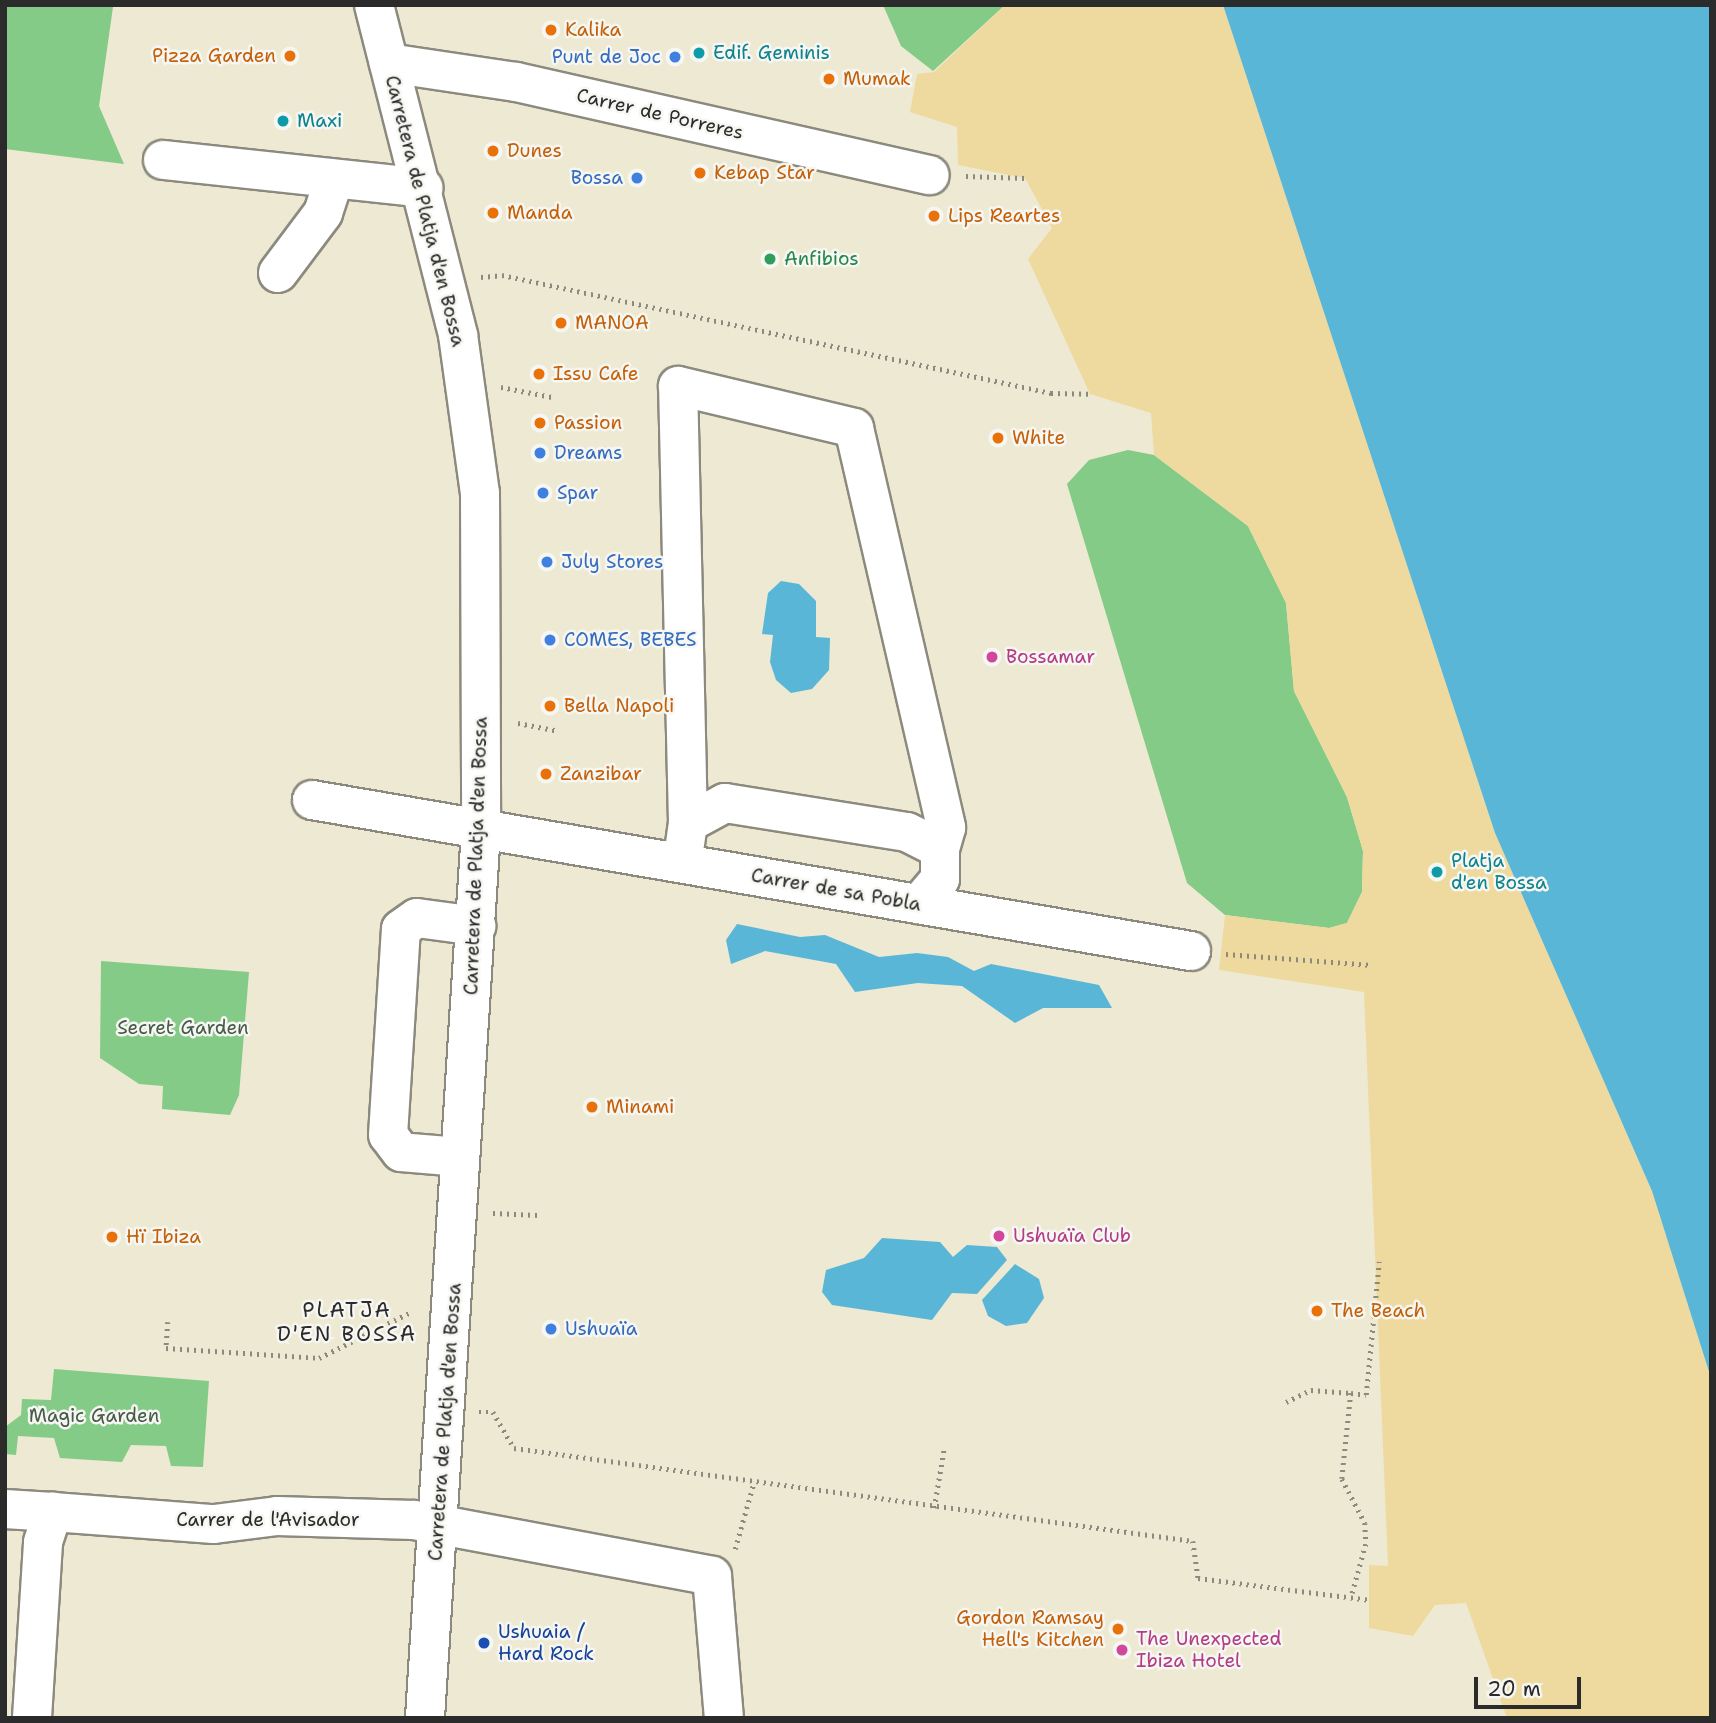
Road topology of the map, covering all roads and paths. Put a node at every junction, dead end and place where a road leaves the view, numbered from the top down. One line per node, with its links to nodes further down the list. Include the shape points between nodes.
1 (374, 5): 2 (street, Carretera de Platja d'en Bossa)
2 (389, 63): 4 (street, Carrer de Porreres, via 516,82); 7 (street, Carretera de Platja d'en Bossa)
3 (163, 160): 5 (street)
4 (930, 175): 6 (path)
5 (334, 178): 7 (street); 8 (street, via 323,213)
6 (1024, 178)
7 (423, 188): 9 (street, Carretera de Platja d'en Bossa)
8 (278, 273)
9 (446, 282): 10 (street, Carretera de Platja d'en Bossa); 11 (path, via 502,275 1051,393)
10 (465, 381): 12 (path); 15 (street, Carretera de Platja d'en Bossa, via 480,494)
11 (1090, 394)
12 (552, 397)
13 (313, 800): 15 (street, Carrer de sa Pobla)
14 (688, 823): 16 (street, via 724,803 907,832); 16 (street, via 678,386 854,428 946,828); 17 (street)
15 (481, 830): 17 (street, Carrer de sa Pobla); 19 (street, Carretera de Platja d'en Bossa)
16 (940, 849): 18 (street, via 940,878)
17 (682, 864): 18 (street, Carrer de sa Pobla)
18 (919, 904): 20 (street, Carrer de sa Pobla)
19 (475, 926): 22 (street, Carretera de Platja d'en Bossa); 22 (street, via 416,918 401,929 388,1135 401,1152)
20 (1191, 951): 21 (path)
21 (1372, 965)
22 (460, 1157): 23 (street, Carretera de Platja d'en Bossa)
23 (458, 1210): 24 (path); 26 (street, Carretera de Platja d'en Bossa)
24 (538, 1215)
25 (1379, 1262): 28 (path, via 1366,1395)
26 (452, 1310): 27 (path, via 405,1311 319,1358 166,1348); 30 (street, Carretera de Platja d'en Bossa)
27 (168, 1322)
28 (1351, 1393): 29 (path, via 1311,1390); 38 (path, via 1342,1479 1365,1523 1366,1544)
29 (1286, 1402)
30 (447, 1411): 32 (path, via 493,1412 514,1448); 36 (street, Carretera de Platja d'en Bossa)
31 (944, 1449): 33 (path)
32 (754, 1482): 33 (path); 37 (path, via 743,1541)
33 (934, 1508): 38 (path, via 1193,1541 1198,1578)
34 (5, 1510): 35 (street, Carrer de l'Avisador)
35 (53, 1512): 36 (street, Carrer de l'Avisador, via 214,1524 277,1516); 40 (street, via 43,1542)
36 (438, 1525): 37 (street, Carrer de l'Avisador); 41 (street, Carretera de Platja d'en Bossa)
37 (712, 1576): 42 (street)
38 (1351, 1598): 39 (path)
39 (1369, 1600)
40 (32, 1718)
41 (425, 1718)
42 (724, 1718)

